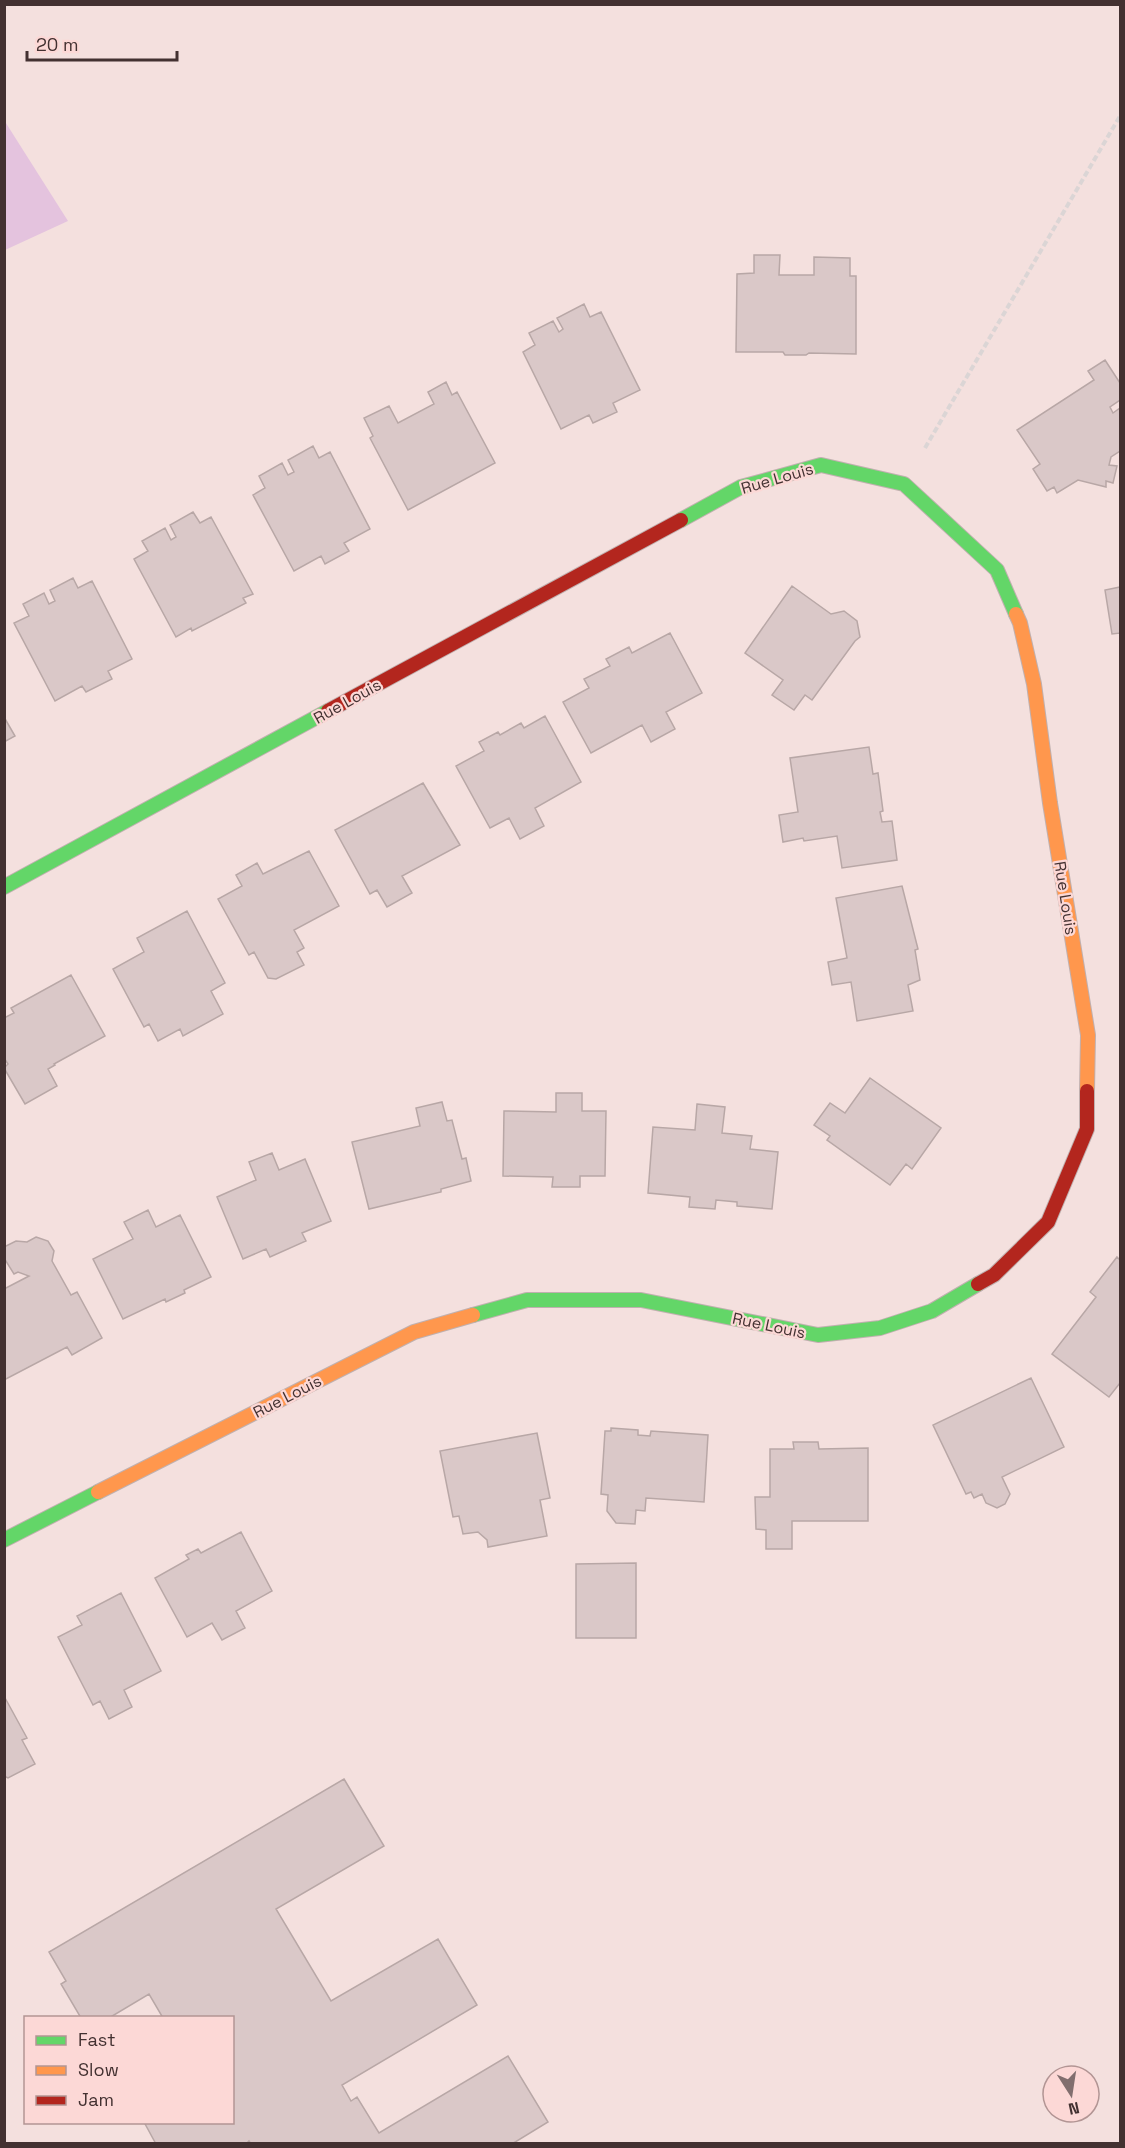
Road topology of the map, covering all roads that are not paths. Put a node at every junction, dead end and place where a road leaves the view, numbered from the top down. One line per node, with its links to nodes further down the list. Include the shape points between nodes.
1 (4, 887): 2 (street, Rue Louis, via 741,487 821,465 904,484 997,570 1020,623 1035,684 1088,1035 1088,1129 1048,1222 994,1275 932,1311 880,1328 818,1335 641,1300 527,1300 414,1332)
2 (4, 1540)

